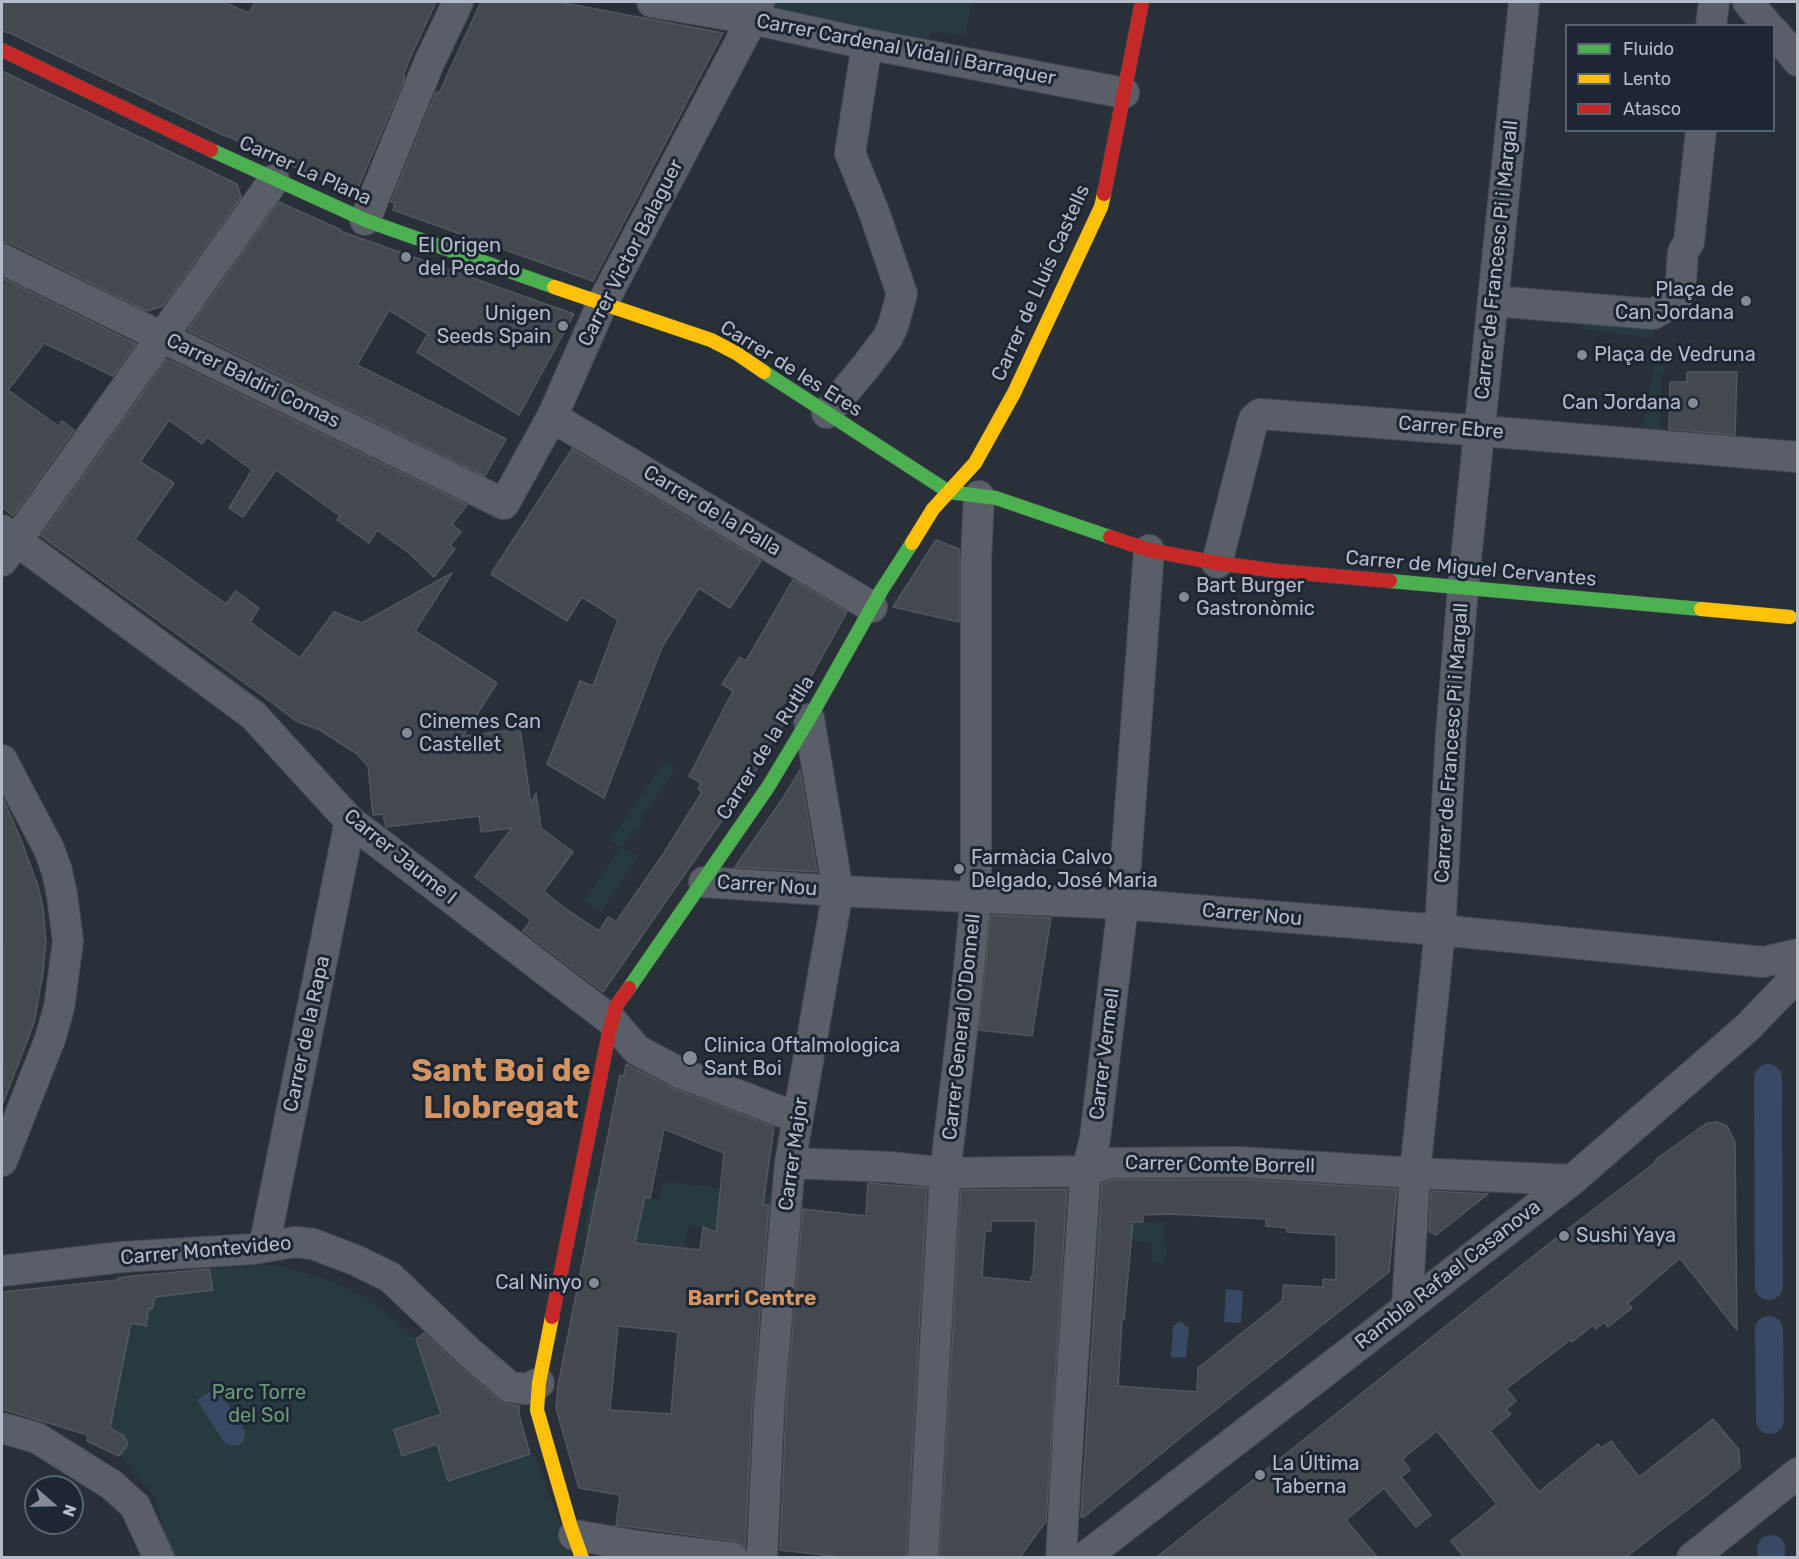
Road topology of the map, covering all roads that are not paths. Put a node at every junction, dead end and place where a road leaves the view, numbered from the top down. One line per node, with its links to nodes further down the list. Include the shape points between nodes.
1 (458, 2): 17 (street)
2 (652, 2): 7 (street, Carrer Cardenal Vidal i Barraquer)
3 (1142, 2): 14 (street, Carrer de Lluís Castells)
4 (1524, 2): 19 (street, Carrer de Francesc Pi i Margall)
5 (1714, 2): 8 (street)
6 (1748, 2): 9 (street)
7 (755, 10): 11 (street, Carrer Cardenal Vidal i Barraquer); 20 (street, Carrer Victor Balaguer)
8 (1711, 24)
9 (1766, 24)
10 (1775, 34): 13 (street)
11 (867, 44): 14 (street, Carrer Cardenal Vidal i Barraquer); 22 (street, via 850,153 902,294 888,337)
12 (2, 50): 16 (street, Carrer La Plana)
13 (1797, 61)
14 (1124, 93): 26 (street, Carrer de Lluís Castells, via 1101,207 1014,393 975,463)
15 (1701, 132): 19 (street, via 1680,293 1669,305 1653,314)
16 (274, 180): 17 (street, Carrer La Plana); 21 (street)
17 (365, 220): 20 (street, Carrer La Plana)
18 (2, 258): 21 (street, Carrer Baldiri Comas)
19 (1493, 301): 24 (street, Carrer de Francesc Pi i Margall)
20 (602, 304): 22 (street, Carrer de les Eres, via 711,340); 23 (street, Carrer Victor Balaguer)
21 (162, 337): 28 (street, Carrer Baldiri Comas); 29 (street)
22 (828, 412): 26 (street, Carrer de les Eres)
23 (552, 417): 28 (street, Carrer Victor Balaguer); 33 (street, Carrer de la Palla)
24 (1479, 430): 25 (street, Carrer Ebre); 31 (street, Carrer Ebre, via 1260,414 1251,425); 32 (street, Carrer de Francesc Pi i Margall)
25 (1797, 457)
26 (949, 492): 27 (street, Carrer de Miguel Cervantes); 33 (street, Carrer de la Rutlla, via 933,509)
27 (979, 496): 30 (street, Carrer de Miguel Cervantes, via 996,498); 40 (street, Carrer General O'Donnell)
28 (504, 504)
29 (6, 544): 37 (street, Carrer Jaume I, via 253,715)
30 (1149, 550): 31 (street, Carrer de Miguel Cervantes); 41 (street, Carrer Vermell)
31 (1217, 563): 32 (street, Carrer de Miguel Cervantes)
32 (1463, 588): 34 (street, Carrer de Miguel Cervantes); 42 (street, Carrer de Francesc Pi i Margall)
33 (872, 607): 35 (street, Carrer de la Rutlla)
34 (1790, 617)
35 (809, 719): 38 (street, Carrer de la Rutlla); 39 (street, Carrer Major)
36 (2, 760): 47 (street, via 53,860 68,941 59,1008 50,1039)
37 (351, 822): 45 (street, Carrer Jaume I); 53 (street, Carrer de la Rapa)
38 (704, 882): 39 (street, Carrer Nou); 45 (street, Carrer de la Rutlla, via 616,1006)
39 (838, 891): 40 (street, Carrer Nou); 46 (street, Carrer Major)
40 (976, 896): 41 (street, Carrer Nou); 50 (street, Carrer General O'Donnell)
41 (1123, 904): 42 (street, Carrer Nou); 49 (street, Carrer Vermell)
42 (1440, 930): 43 (street, Carrer Nou, via 1763,962); 51 (street, Carrer de Francesc Pi i Margall)
43 (1797, 954)
44 (1797, 975): 52 (street, Rambla Rafael Casanova, via 1748,1027)
45 (612, 1022): 46 (street, Carrer Jaume I, via 636,1050 680,1073); 56 (street, Carrer de la Rutlla)
46 (798, 1118): 48 (street, Carrer Major)
47 (2, 1161)
48 (790, 1163): 50 (street, Carrer Comte Borrell); 64 (street, Carrer Major, via 769,1408)
49 (1088, 1171): 50 (street, Carrer Comte Borrell); 51 (street, Carrer Comte Borrell, via 1108,1163 1239,1162); 66 (street, Carrer Vermell)
50 (945, 1173): 65 (street, Carrer General O'Donnell)
51 (1415, 1173): 52 (street, Carrer Comte Borrell); 55 (street, Carrer de Francesc Pi i Margall)
52 (1572, 1180): 55 (street, Rambla Rafael Casanova)
53 (264, 1247): 54 (street, Carrer Montevideo); 56 (street, Carrer Montevideo, via 295,1242 322,1247 390,1277 510,1387 527,1389)
54 (2, 1271)
55 (1407, 1307): 67 (street, Rambla Rafael Casanova)
56 (539, 1383): 60 (street, Carrer de la Rutlla, via 537,1410)
57 (2, 1428): 59 (street, via 37,1437 112,1485)
58 (1797, 1473): 68 (street)
59 (135, 1506): 61 (street); 62 (street)
60 (578, 1546): 63 (street, via 644,1546)
61 (141, 1557)
62 (159, 1557)
63 (733, 1557)
64 (762, 1557)
65 (923, 1557)
66 (1061, 1557)
67 (1084, 1557)
68 (1692, 1557)

